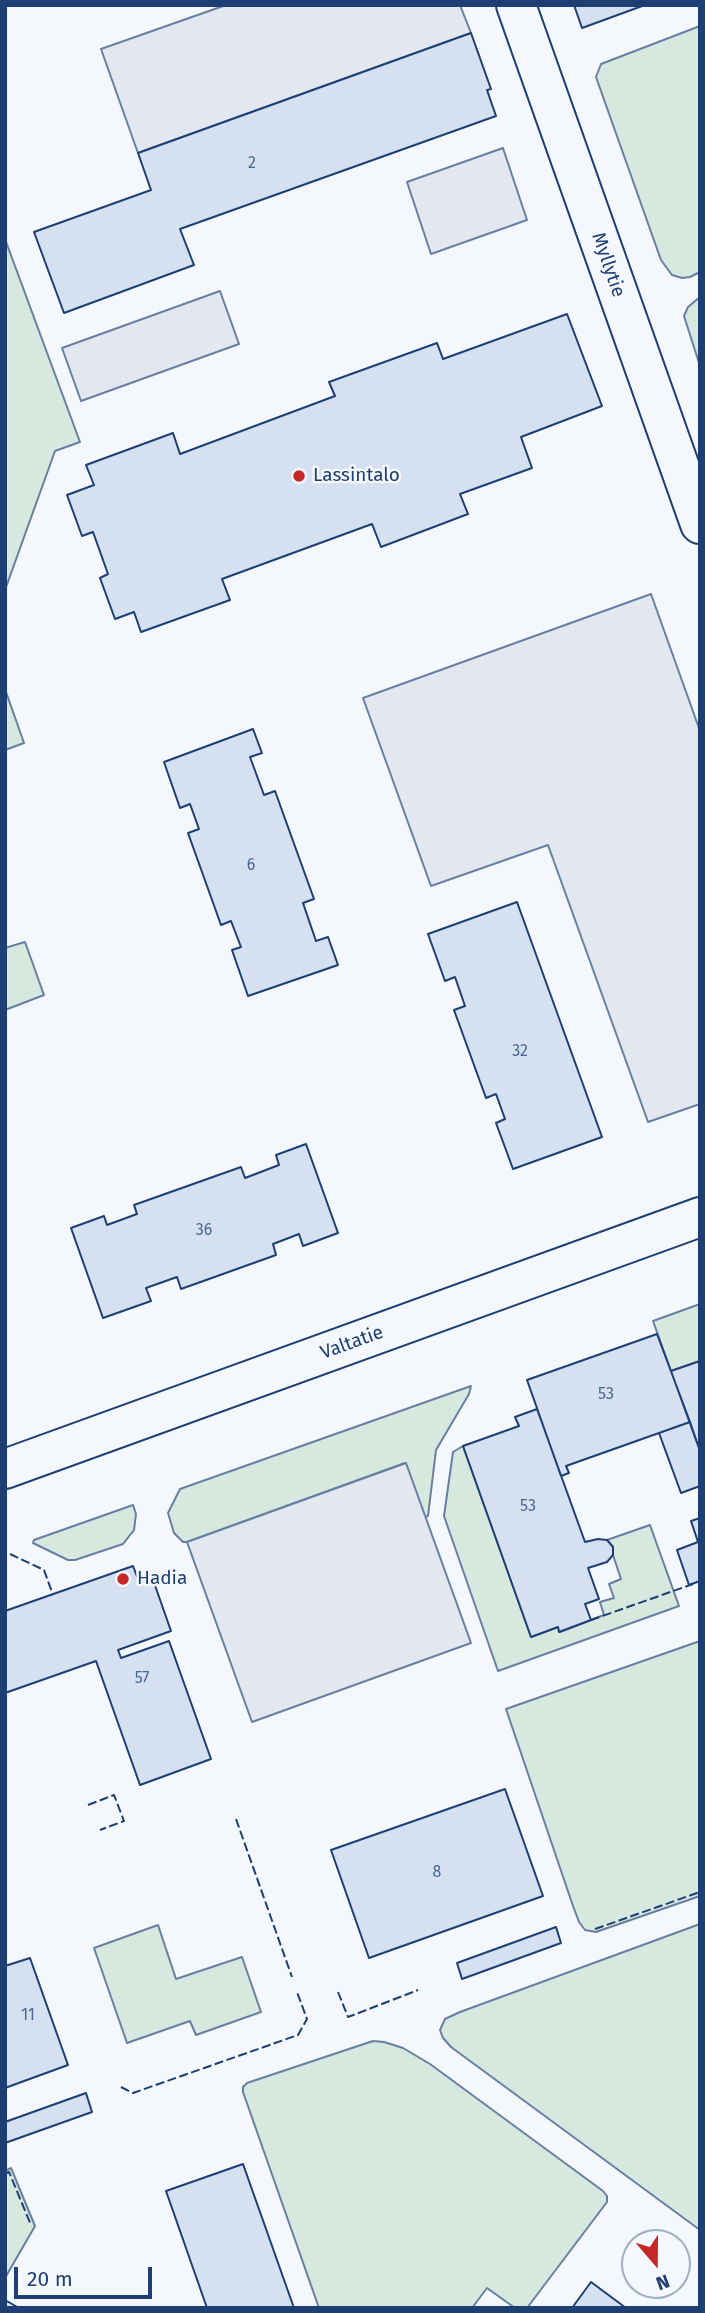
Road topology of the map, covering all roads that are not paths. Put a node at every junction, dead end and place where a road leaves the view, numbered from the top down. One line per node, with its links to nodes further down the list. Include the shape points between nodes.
1 (516, 5): 2 (street, Myllytie)
2 (700, 524)
3 (700, 1217): 4 (street, Valtatie)
4 (5, 1469)

